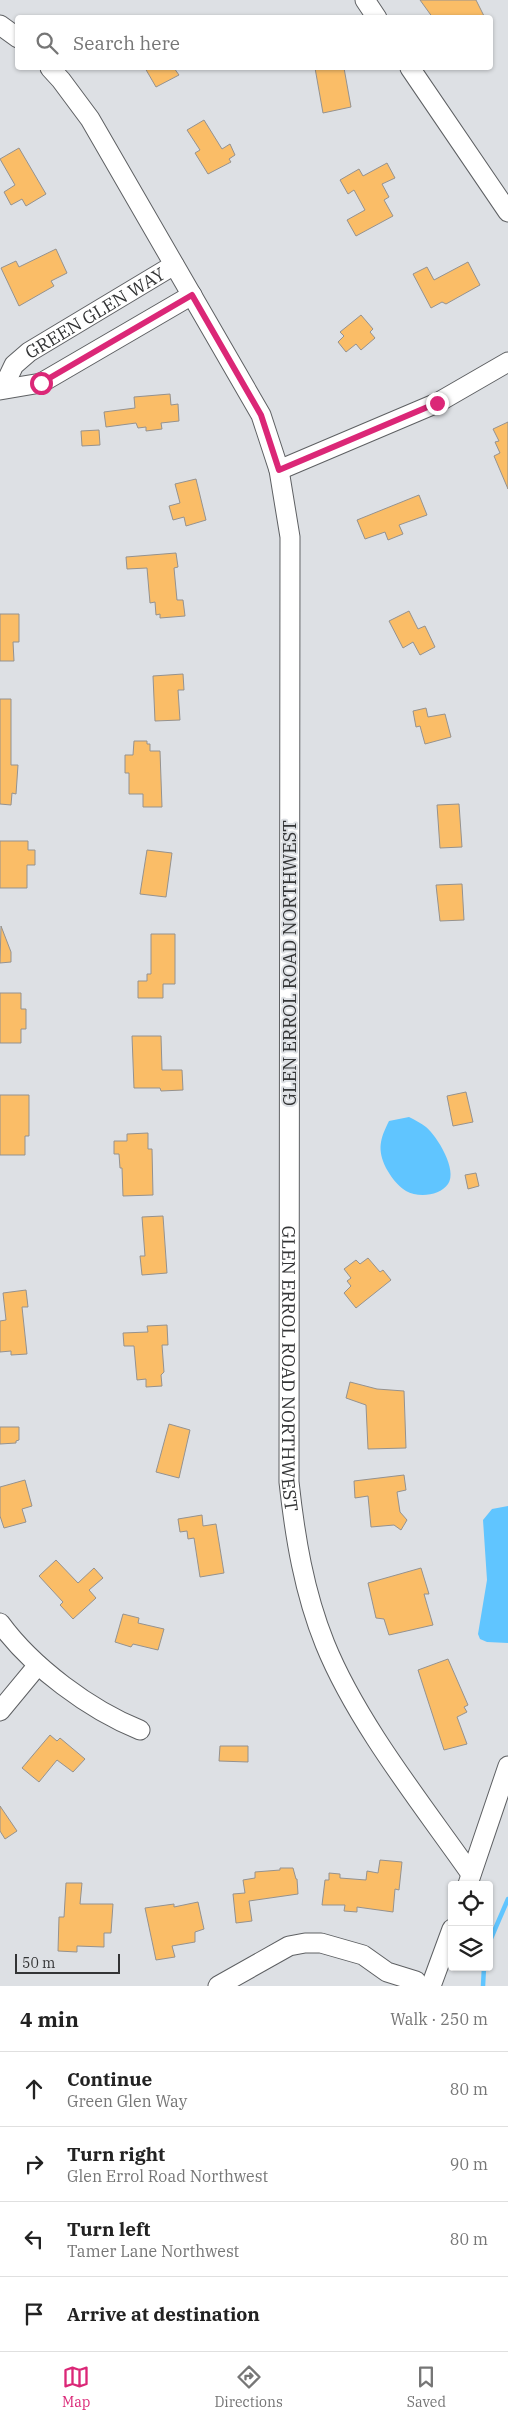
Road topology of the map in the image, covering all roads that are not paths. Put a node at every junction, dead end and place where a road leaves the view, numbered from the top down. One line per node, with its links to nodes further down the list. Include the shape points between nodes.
1 (365, 0): 2 (street)
2 (375, 15)
3 (0, 25): 4 (street)
4 (15, 36)
5 (52, 70): 8 (street, GLEN ERROL ROAD NORTHWEST, via 90,119)
6 (411, 70): 7 (street)
7 (508, 212)
8 (174, 265): 9 (street, GLEN ERROL ROAD NORTHWEST); 11 (street, GREEN GLEN WAY, via 29,352 14,364)
9 (192, 295): 11 (street, GREEN GLEN WAY, via 41,383); 12 (street, GLEN ERROL ROAD NORTHWEST, via 261,415)
10 (508, 362): 12 (street, via 437,403)
11 (2, 389)
12 (279, 470): 18 (street, GLEN ERROL ROAD NORTHWEST, via 290,537 289,1482 293,1523 312,1605 340,1676 372,1732)
13 (0, 1623): 14 (street)
14 (38, 1664): 15 (street); 16 (street, via 116,1720)
15 (0, 1711)
16 (140, 1730)
17 (508, 1766): 18 (street)
18 (469, 1880)
19 (448, 1940): 22 (street)
20 (218, 1986): 21 (street, via 289,1946 305,1942 364,1955 388,1972 416,1981)
21 (419, 1986)
22 (431, 1986)

